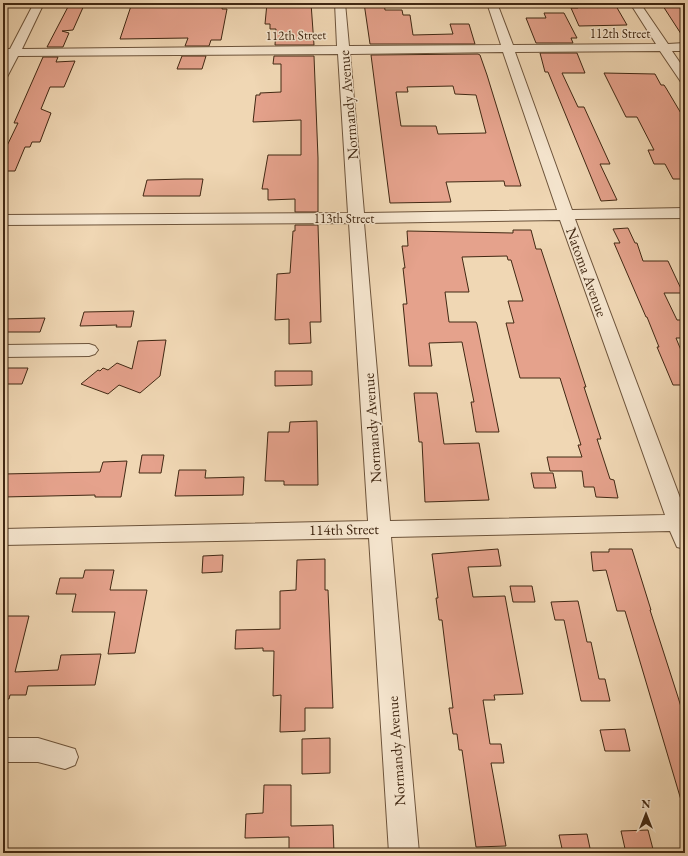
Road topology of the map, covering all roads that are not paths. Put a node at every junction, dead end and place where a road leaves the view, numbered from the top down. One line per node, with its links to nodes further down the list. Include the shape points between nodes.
1 (39, 3): 9 (street)
2 (340, 3): 8 (street, Normandy Avenue)
3 (492, 3): 7 (street, Natoma Avenue)
4 (635, 3): 5 (street)
5 (663, 46): 6 (street, 112th Street); 7 (street, 112th Street); 11 (street)
6 (685, 46)
7 (508, 47): 8 (street, 112th Street); 13 (street, Natoma Avenue)
8 (344, 49): 9 (street, 112th Street); 14 (street, Normandy Avenue)
9 (8, 53): 10 (street)
10 (3, 74)
11 (685, 79)
12 (685, 213): 13 (street, 113th Street)
13 (566, 215): 14 (street, 113th Street); 19 (street, Natoma Avenue)
14 (357, 218): 15 (street, 113th Street); 18 (street, Normandy Avenue)
15 (3, 220)
16 (88, 350): 17 (street)
17 (3, 352)
18 (378, 528): 19 (street, 114th Street); 20 (street, 114th Street); 23 (street, Normandy Avenue)
19 (683, 529)
20 (3, 537)
21 (3, 750): 22 (street, via 38,750)
22 (64, 757)
23 (404, 853)

